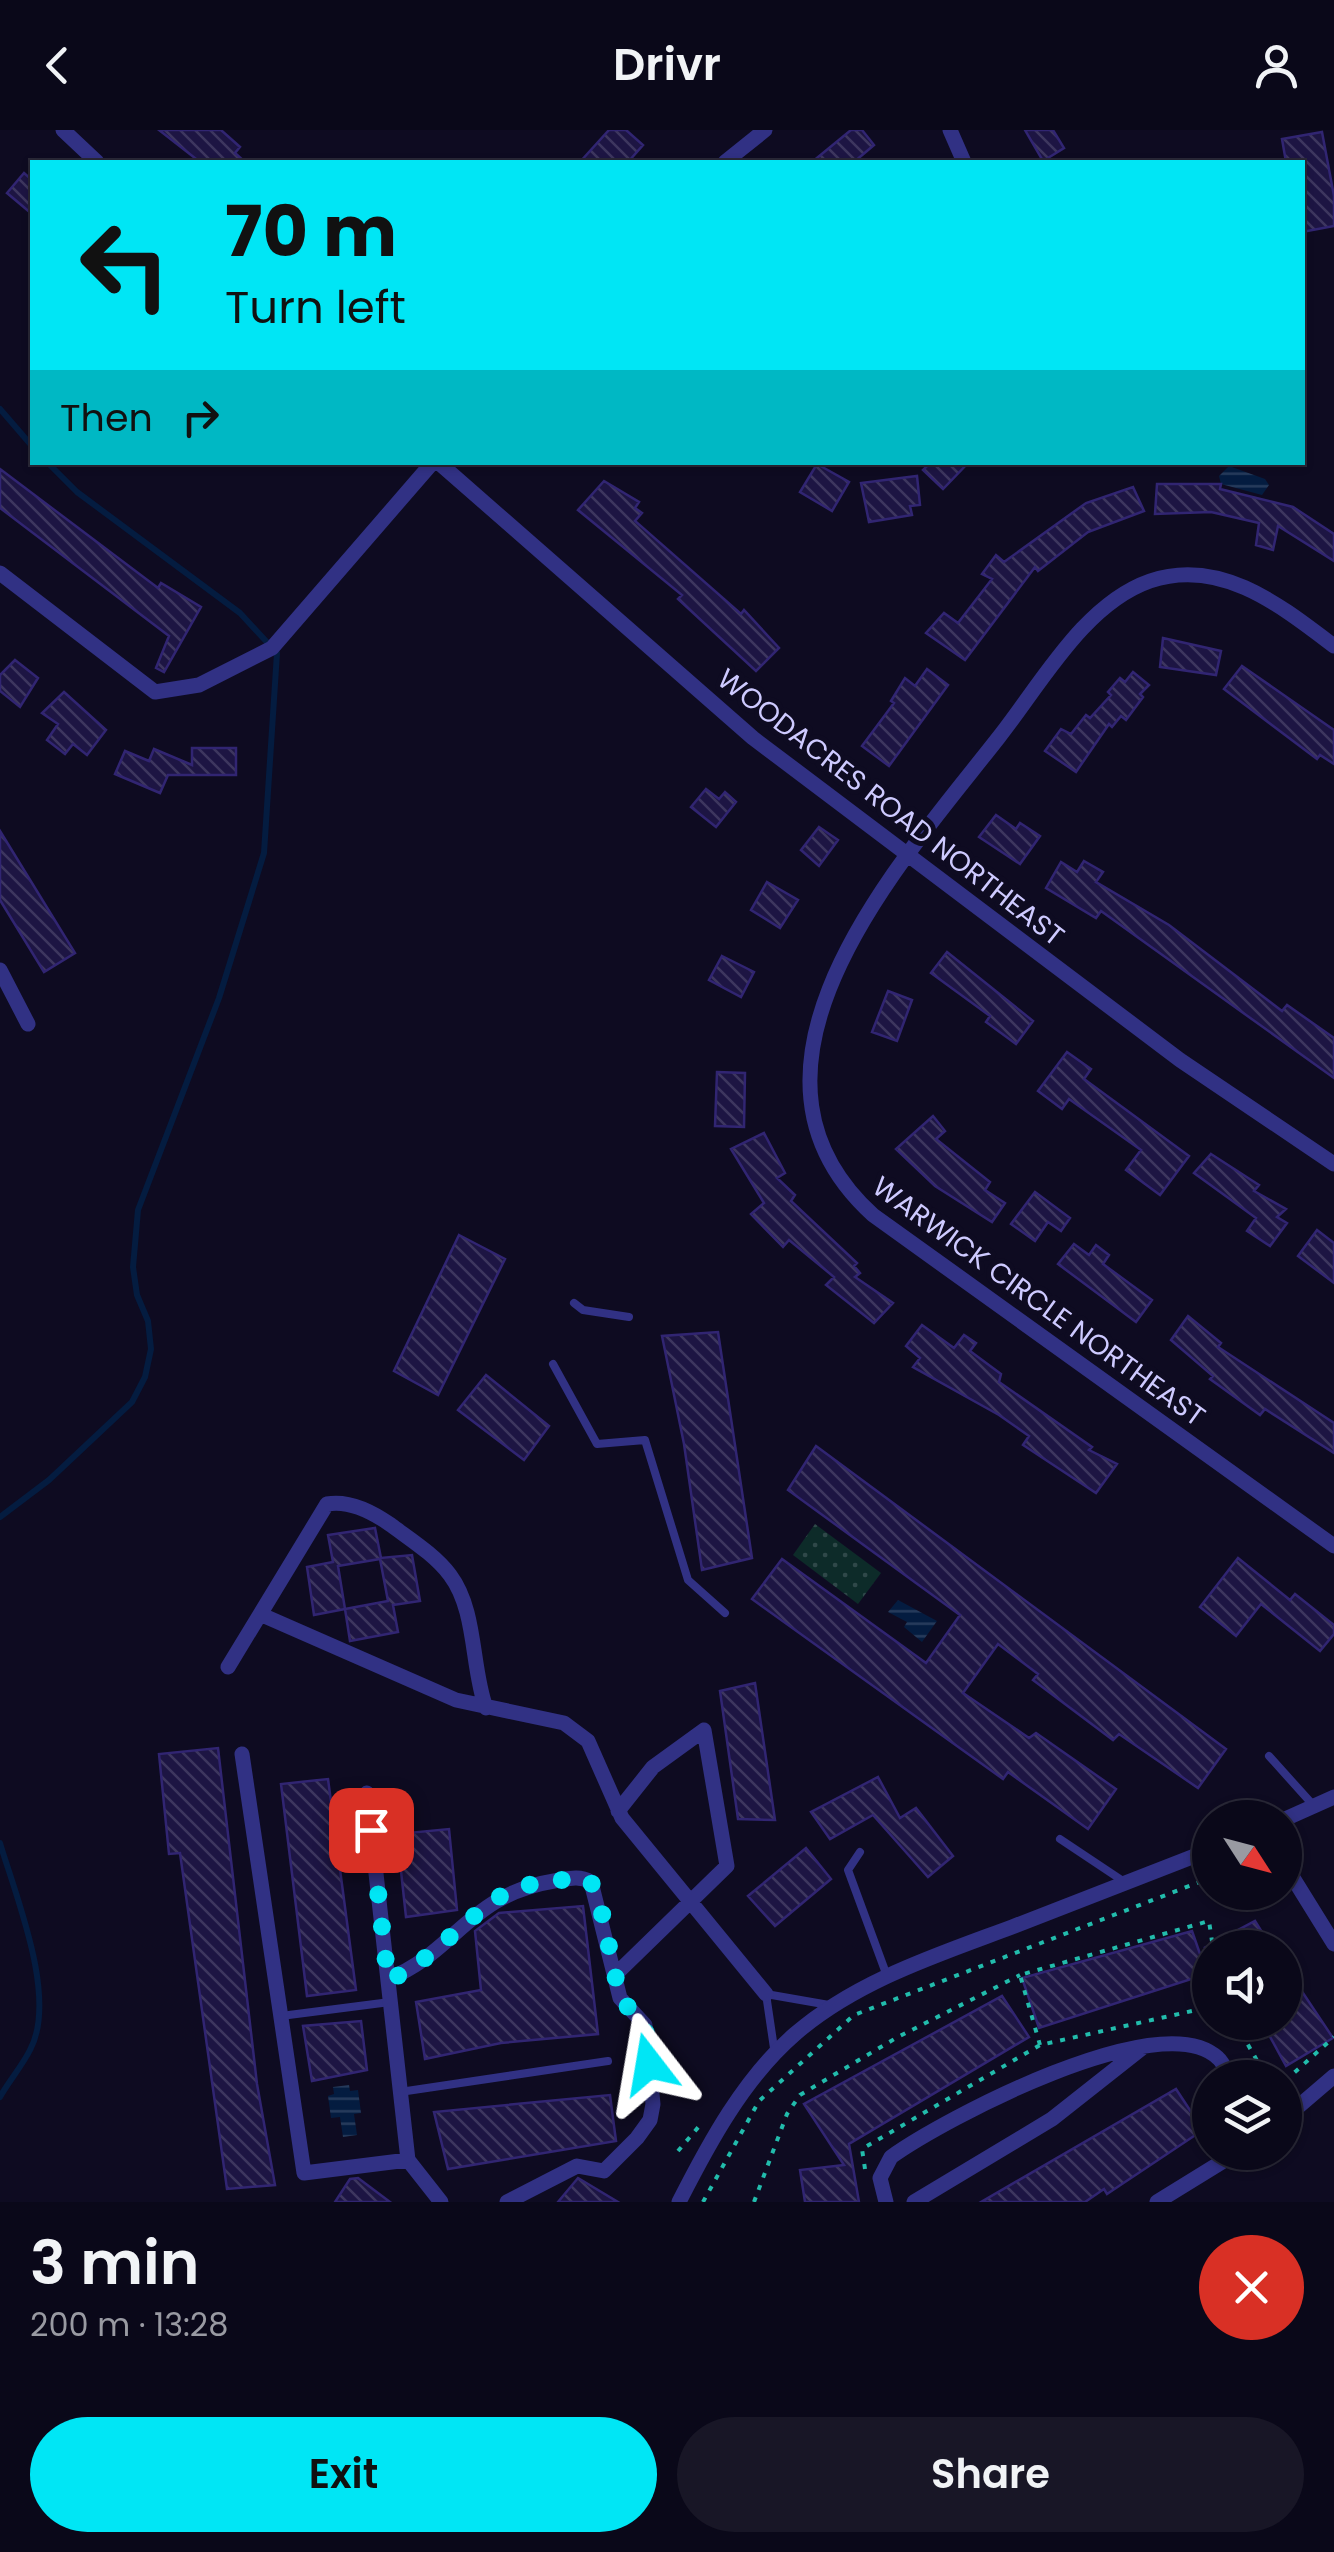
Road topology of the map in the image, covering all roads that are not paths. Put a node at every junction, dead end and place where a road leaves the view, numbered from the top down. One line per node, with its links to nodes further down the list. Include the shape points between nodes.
1 (63, 130): 4 (street)
2 (764, 130): 5 (street)
3 (950, 130): 6 (street)
4 (94, 160)
5 (727, 160)
6 (963, 160)
7 (433, 465): 9 (street, via 272,648 200,685 155,692)
8 (439, 465): 11 (street, WOODACRES ROAD NORTHEAST, via 752,738)
9 (0, 573)
10 (1334, 646): 11 (street, WARWICK CIRCLE NORTHEAST, via 1247,589 1210,574 1150,581 1097,614)
11 (907, 854): 14 (street, WOODACRES ROAD NORTHEAST, via 1180,1060); 18 (street, WARWICK CIRCLE NORTHEAST, via 840,955 816,1031 812,1104 843,1188)
12 (0, 970): 13 (street)
13 (28, 1024)
14 (1334, 1164)
15 (574, 1303): 16 (lane)
16 (629, 1318)
17 (553, 1364): 19 (lane, via 598,1444 646,1440 688,1580)
18 (1334, 1546)
19 (725, 1614)
20 (262, 1616): 21 (street); 22 (street); 22 (street, via 327,1504 379,1516 451,1576 467,1613)
21 (228, 1667)
22 (486, 1708): 28 (street, via 580,1732)
23 (242, 1754): 43 (street)
24 (1269, 1756): 27 (lane)
25 (367, 1793): 39 (street)
26 (1334, 1797): 27 (street)
27 (1314, 1806): 29 (street)
28 (618, 1811): 35 (street); 35 (street, via 653,1767 704,1730 727,1866)
29 (1302, 1811)
30 (1060, 1839): 33 (lane)
31 (860, 1852): 38 (lane, via 848,1870)
32 (1192, 1857): 33 (street)
33 (1126, 1884): 38 (street)
34 (1302, 1892): 36 (street)
35 (692, 1901): 37 (street); 40 (street)
36 (1334, 1944)
37 (615, 1974): 39 (street, via 600,1904 591,1882 581,1877 521,1886 493,1900 411,1970); 54 (street, via 620,1998 645,2026 650,2120 604,2171 577,2166)
38 (888, 1976): 42 (street)
39 (388, 1980): 41 (street)
40 (766, 1994): 42 (lane); 45 (lane)
41 (390, 2002): 43 (lane); 49 (street)
42 (834, 2006): 45 (street)
43 (281, 2016): 51 (street, via 304,2173)
44 (1145, 2045): 46 (street, via 1194,2046); 56 (street, via 1071,2062 911,2142 891,2157 880,2178); 57 (street, via 1070,2107)
45 (775, 2054): 55 (street, via 736,2104)
46 (1220, 2060)
47 (608, 2061): 49 (lane)
48 (1334, 2076): 50 (street)
49 (400, 2092): 51 (street)
50 (1302, 2103)
51 (408, 2160): 53 (street)
52 (1209, 2170): 58 (street)
53 (441, 2202)
54 (508, 2202)
55 (679, 2202)
56 (886, 2202)
57 (914, 2202)
58 (1157, 2202)

